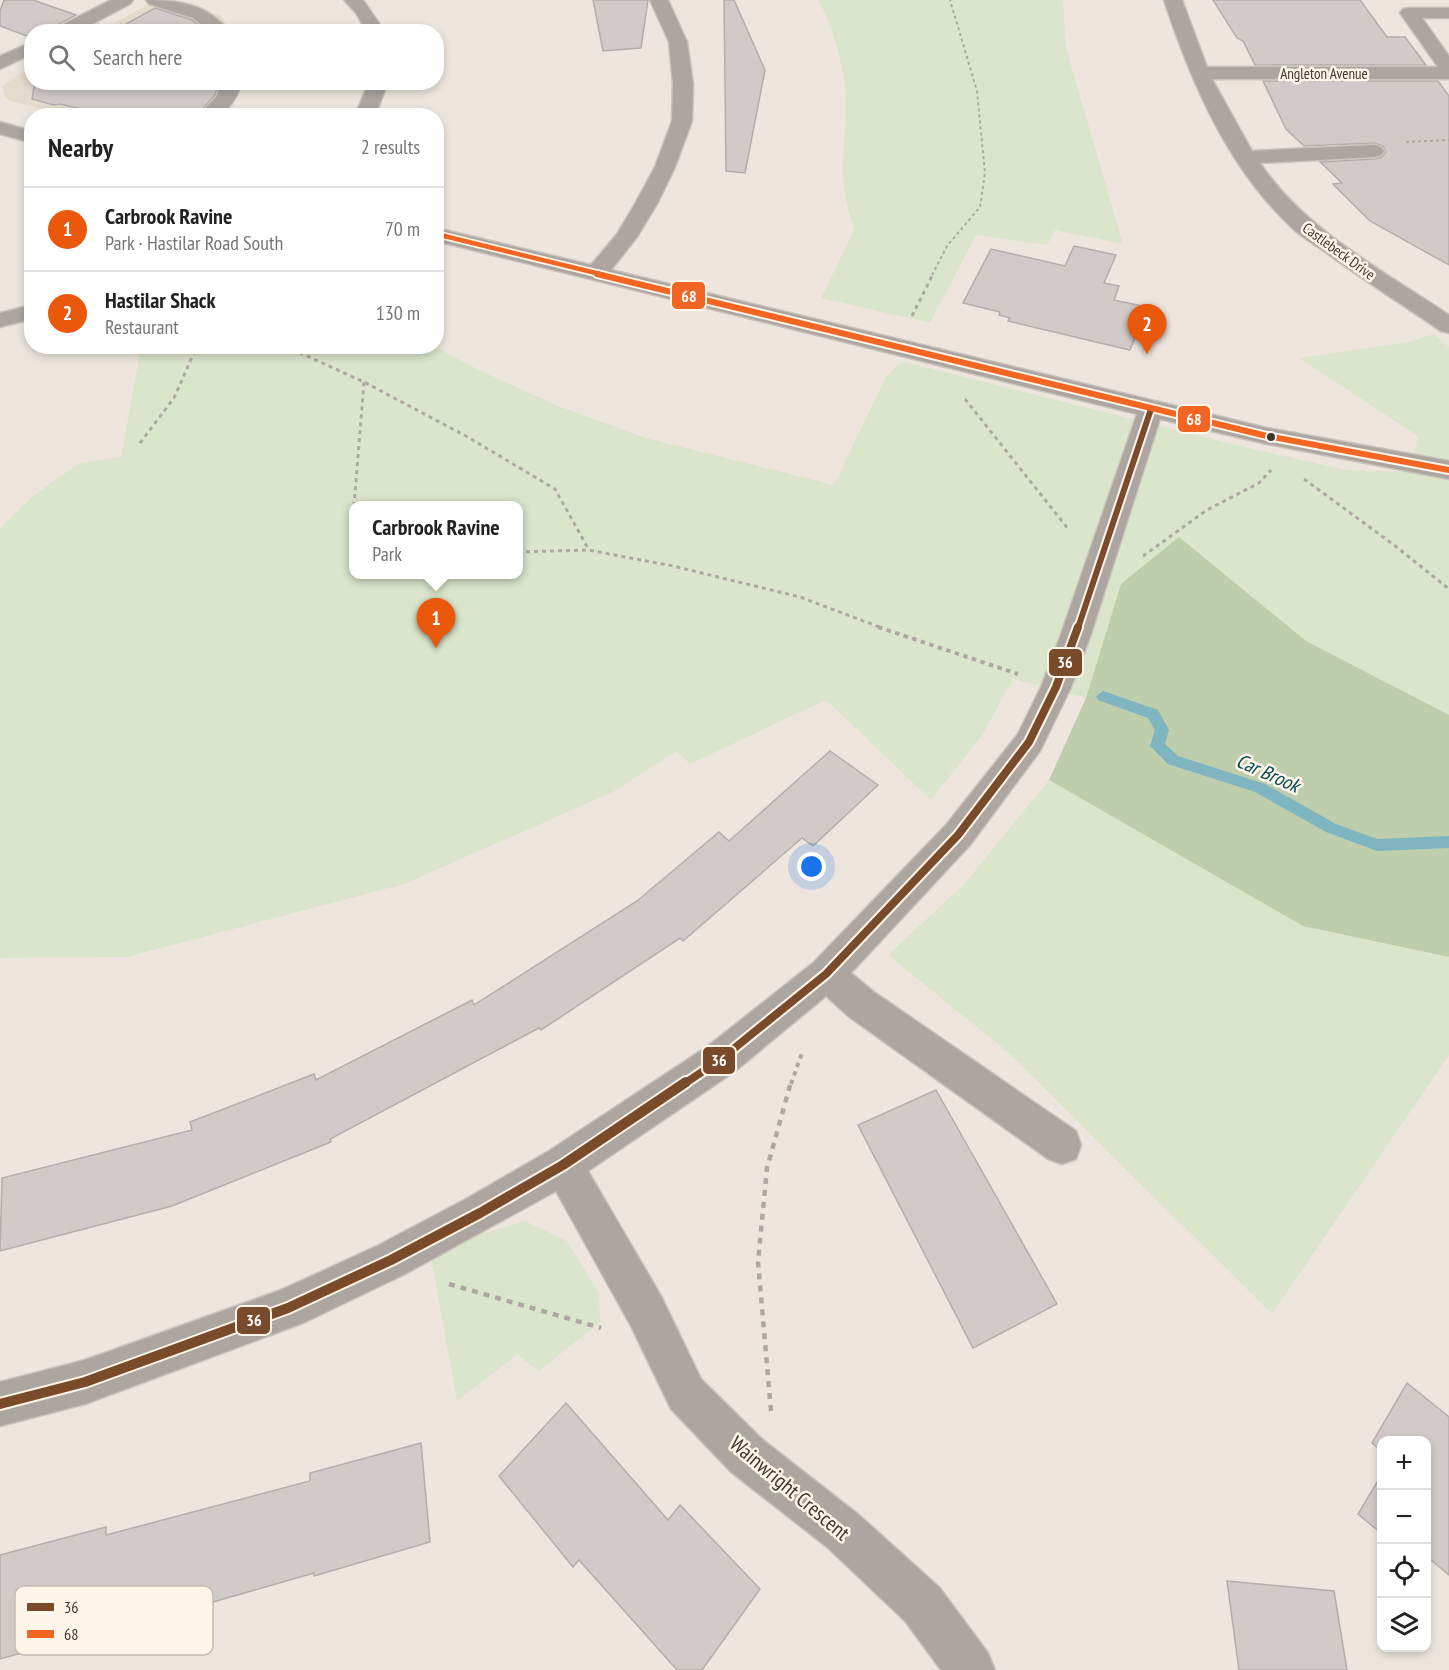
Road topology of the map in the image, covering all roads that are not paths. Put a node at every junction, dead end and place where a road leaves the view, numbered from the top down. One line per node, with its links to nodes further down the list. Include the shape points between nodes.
1 (124, 0): 8 (street)
2 (154, 0): 9 (street, via 206,17)
3 (353, 0): 10 (street)
4 (659, 0): 24 (street, via 678,42 682,121 646,204)
5 (1173, 0): 14 (street, Castlebeck Drive)
6 (1403, 6): 7 (street); 13 (street)
7 (1449, 13)
8 (78, 24)
9 (215, 24)
10 (371, 24)
11 (24, 51): 12 (street)
12 (0, 63)
13 (1449, 71): 14 (street, Angleton Avenue)
14 (1200, 73): 22 (street, Castlebeck Drive)
15 (231, 90): 17 (street)
16 (376, 90): 18 (street)
17 (218, 108)
18 (368, 108)
19 (0, 128): 20 (street)
20 (24, 135)
21 (1374, 151): 22 (street)
22 (1244, 158): 26 (street, Castlebeck Drive, via 1299,222 1362,269)
23 (444, 236): 24 (street)
24 (597, 273): 28 (street)
25 (24, 314): 27 (street)
26 (1446, 319)
27 (0, 320)
28 (1151, 409): 29 (street, via 1267,436); 30 (street, via 1079,627 1029,742 958,835)
29 (1449, 470)
30 (826, 974): 31 (street, via 861,1004); 32 (street, via 721,1059)
31 (1062, 1144)
32 (563, 1164): 33 (street, via 451,1229 288,1308 85,1382); 34 (street, Wainwright Crescent, via 646,1311 686,1394 747,1456 843,1531 922,1604)
33 (0, 1404)
34 (971, 1670)

